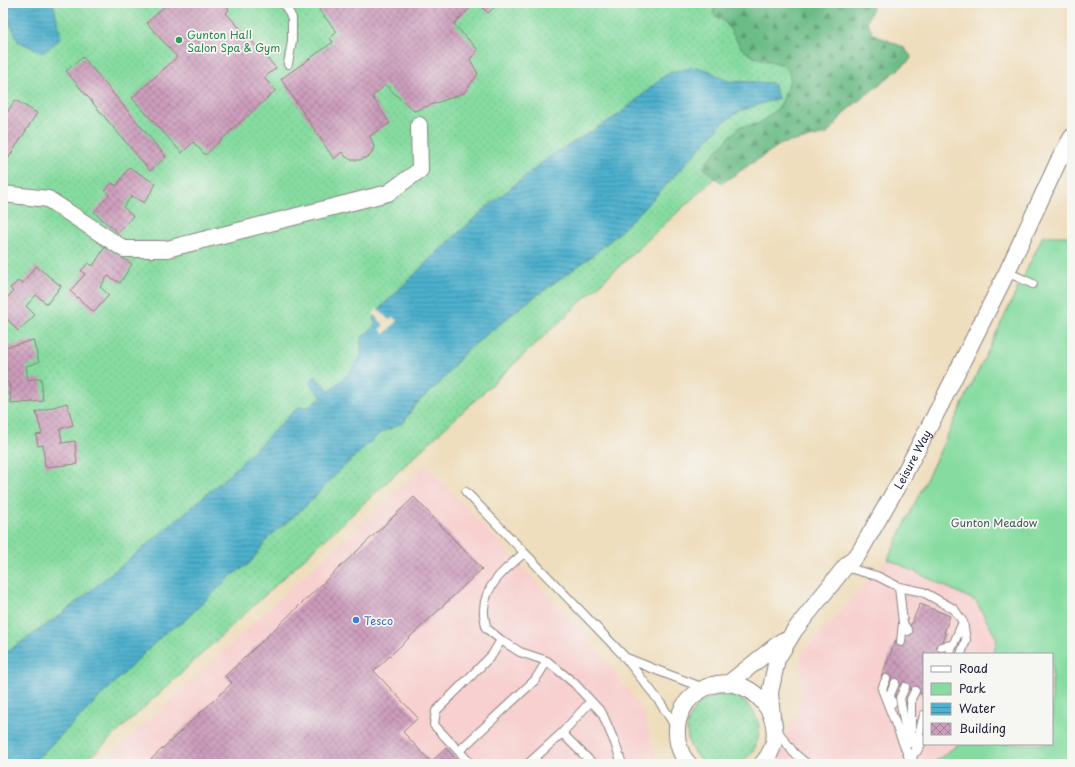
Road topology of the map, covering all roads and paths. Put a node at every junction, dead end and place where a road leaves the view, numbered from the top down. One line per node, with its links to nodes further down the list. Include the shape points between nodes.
1 (284, 3): 2 (lane, via 292,18)
2 (288, 64)
3 (420, 125): 5 (street, via 420,170 388,193 166,249 124,249 48,199)
4 (1072, 137): 6 (street, Leisure Way)
5 (3, 194)
6 (1007, 272): 7 (lane); 10 (street, Leisure Way, via 902,478 860,553)
7 (1032, 284)
8 (466, 492): 9 (lane)
9 (524, 553): 16 (lane, via 501,573 488,592 484,609 486,628); 22 (lane)
10 (845, 566): 11 (lane, via 877,576); 14 (street, Leisure Way)
11 (899, 587): 12 (lane, via 923,592 954,608); 13 (lane)
12 (963, 622): 18 (lane); 21 (lane, via 966,640)
13 (903, 623): 15 (lane); 17 (lane)
14 (794, 631): 26 (street, Leisure Way); 32 (street, Leisure Way, via 776,659 770,693)
15 (908, 631)
16 (501, 640): 23 (lane, via 520,652); 36 (lane, via 492,655 436,711 434,725)
17 (901, 642)
18 (952, 645): 19 (lane); 20 (lane)
19 (941, 647)
20 (949, 653)
21 (961, 653)
22 (624, 656): 28 (lane); 33 (lane)
23 (547, 661): 30 (lane, via 574,683); 36 (lane, via 535,680)
24 (886, 679): 38 (lane, via 882,689)
25 (895, 682): 38 (lane, via 890,695)
26 (729, 683): 28 (street, Leisure Way); 32 (street, Leisure Way, via 741,686 761,698)
27 (905, 687): 38 (lane, via 900,698)
28 (704, 688): 33 (street, Leisure Way, via 688,700)
29 (915, 691): 38 (lane, via 912,699)
30 (591, 702): 34 (lane); 42 (lane, via 602,713)
31 (923, 719): 38 (lane)
32 (773, 723): 43 (street, Leisure Way, via 774,738); 44 (lane, via 794,753)
33 (677, 727): 37 (street, Leisure Way, via 681,751)
34 (562, 733): 40 (lane); 41 (lane)
35 (923, 741): 38 (lane)
36 (459, 751): 39 (lane)
37 (688, 763)
38 (911, 763)
39 (471, 764)
40 (528, 764)
41 (593, 764)
42 (622, 764)
43 (762, 764)
44 (807, 764)

